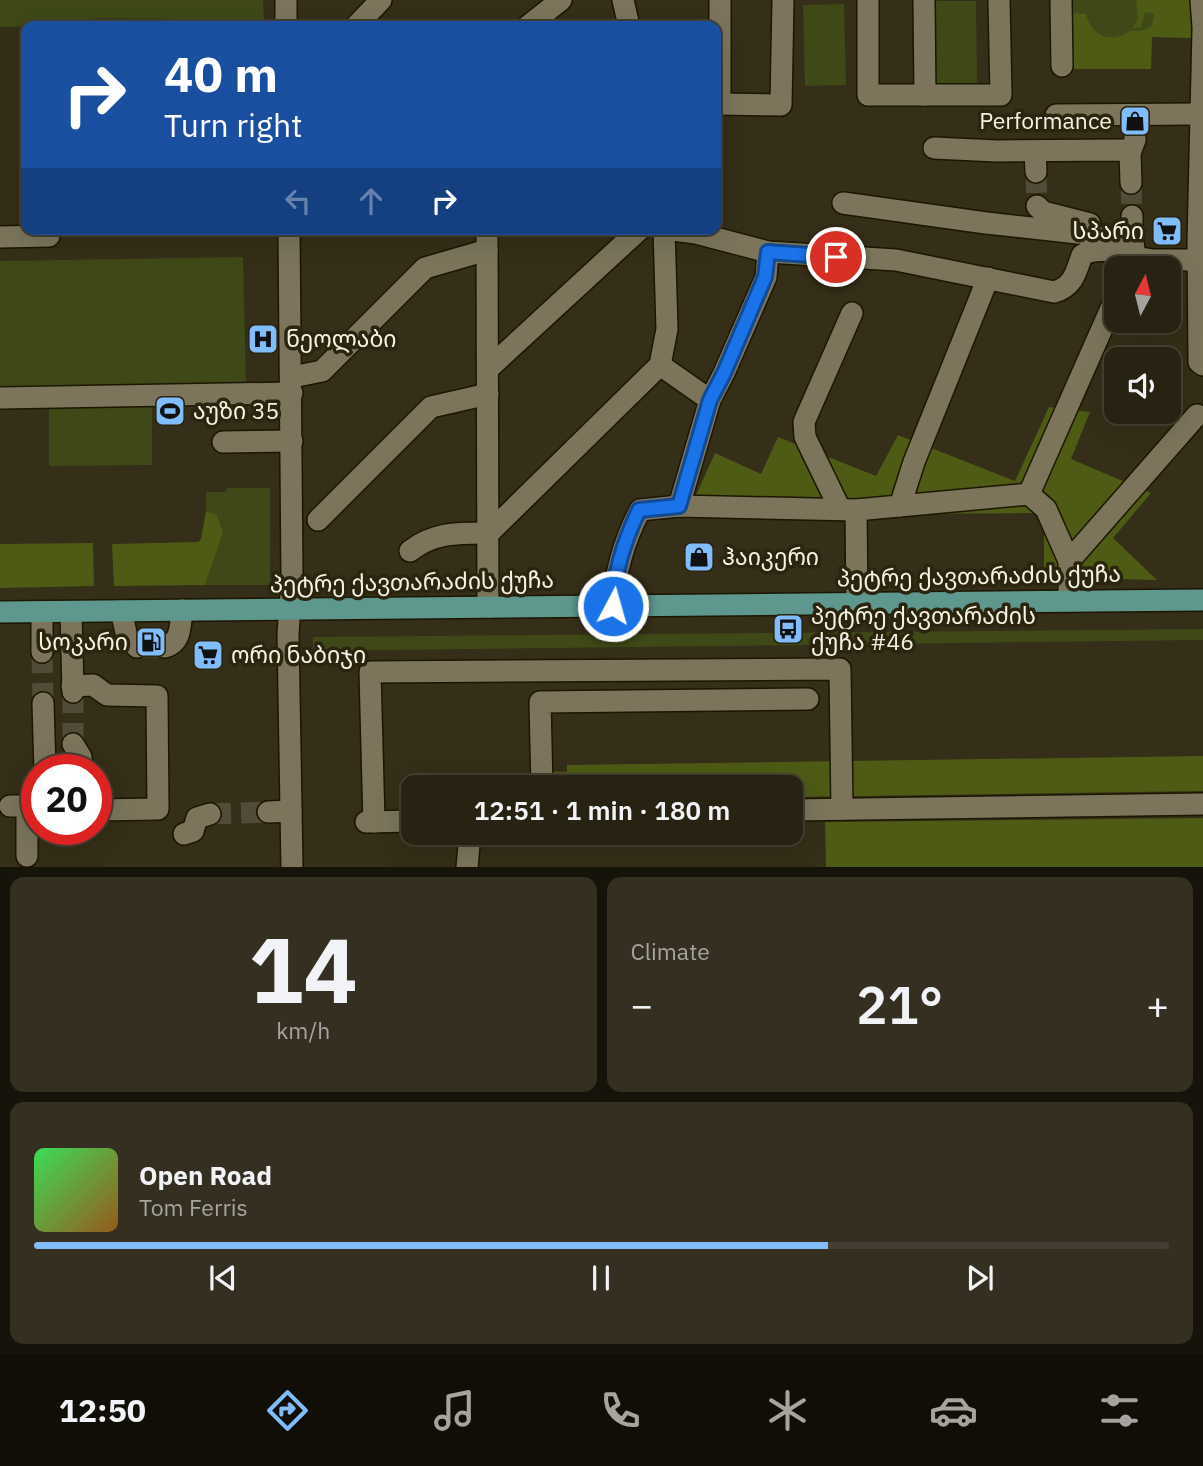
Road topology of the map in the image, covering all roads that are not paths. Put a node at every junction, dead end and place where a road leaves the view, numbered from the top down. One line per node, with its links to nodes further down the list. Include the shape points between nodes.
1 (286, 0): 12 (street)
2 (381, 0): 13 (street)
3 (561, 0): 14 (street)
4 (623, 0): 15 (street)
5 (720, 0): 16 (street)
6 (783, 0): 21 (street, via 781,105)
7 (868, 0): 19 (street, via 868,94)
8 (924, 0): 19 (street)
9 (999, 0): 19 (street, via 1001,96)
10 (1061, 0): 18 (street)
11 (1201, 0): 17 (street)
12 (286, 21)
13 (361, 21)
14 (534, 21)
15 (628, 21)
16 (720, 21)
17 (1203, 28): 20 (street)
18 (1062, 66)
19 (925, 95)
20 (1201, 102): 22 (street); 39 (street)
21 (721, 104)
22 (1056, 115)
23 (1135, 122): 26 (street)
24 (934, 148): 25 (street)
25 (1035, 150): 26 (street); 27 (street)
26 (1130, 153): 28 (street)
27 (1036, 172)
28 (1131, 183)
29 (844, 203): 41 (street, via 1087,234)
30 (1037, 206): 41 (street, via 1043,212 1102,230)
31 (1132, 216): 41 (street)
32 (294, 235): 48 (street)
33 (633, 235): 47 (street)
34 (664, 235): 45 (street, via 667,329)
35 (704, 235): 40 (street)
36 (49, 236): 37 (street)
37 (0, 237)
38 (487, 240): 47 (street); 48 (street, via 425,268 322,371)
39 (1200, 248): 41 (street); 46 (street, via 1199,362)
40 (768, 252): 42 (street, via 896,260); 51 (street, via 765,277)
41 (1136, 254): 42 (street, via 1089,251 1082,255 1073,281 1054,292)
42 (988, 278): 57 (street)
43 (852, 313): 58 (street, via 804,422 805,437)
44 (1104, 324): 55 (street)
45 (660, 365): 51 (street); 60 (street)
46 (1203, 365)
47 (488, 369): 49 (street)
48 (292, 385): 50 (street); 53 (street)
49 (488, 394): 59 (street, via 431,407); 60 (street)
50 (0, 398)
51 (710, 400): 56 (street)
52 (1197, 415): 62 (street)
53 (292, 440): 54 (street); 68 (street)
54 (223, 442)
55 (1029, 494): 57 (street); 62 (street, via 1046,509)
56 (679, 506): 58 (street); 66 (street, via 639,510 622,550)
57 (900, 506): 58 (street)
58 (848, 509): 65 (street)
59 (318, 520)
60 (489, 533): 61 (street, via 440,534); 67 (street)
61 (410, 551)
62 (1069, 561): 64 (street)
63 (1203, 600): 64 (main road, პეტრე ქავთარაძის ქუჩა)
64 (1069, 601): 65 (main road, პეტრე ქავთარაძის ქუჩა)
65 (857, 604): 66 (main road, პეტრე ქავთარაძის ქუჩა)
66 (613, 606): 67 (main road, პეტრე ქავთარაძის ქუჩა)
67 (488, 607): 68 (main road, პეტრე ქავთარაძის ქუჩა)
68 (291, 609): 69 (main road, პეტრე ქავთარაძის ქუჩა); 88 (street)
69 (182, 610): 70 (main road, პეტრე ქავთარაძის ქუჩა); 75 (street, via 178,636)
70 (121, 611): 73 (main road, პეტრე ქავთარაძის ქუჩა); 74 (street, via 127,637)
71 (0, 612): 72 (main road, პეტრე ქავთარაძის ქუჩა)
72 (42, 612): 73 (main road, პეტრე ქავთარაძის ქუჩა); 76 (street)
73 (71, 612): 86 (street, via 79,689 93,685 107,695 157,696 158,809)
74 (137, 647)
75 (165, 647)
76 (43, 652)
77 (808, 699): 82 (street, via 540,702)
78 (43, 703): 80 (street)
79 (73, 744): 81 (street)
80 (45, 754)
81 (79, 754)
82 (542, 775)
83 (1203, 804): 85 (street)
84 (10, 806): 94 (street, via 27,806)
85 (842, 809): 87 (street); 91 (street, via 840,668 370,672 370,822)
86 (112, 810)
87 (803, 810)
88 (291, 811): 89 (street); 95 (street)
89 (268, 812)
90 (210, 814): 92 (street, via 197,818 193,831)
91 (401, 821)
92 (184, 834)
93 (469, 845): 96 (street)
94 (27, 856)
95 (292, 867)
96 (467, 867)

